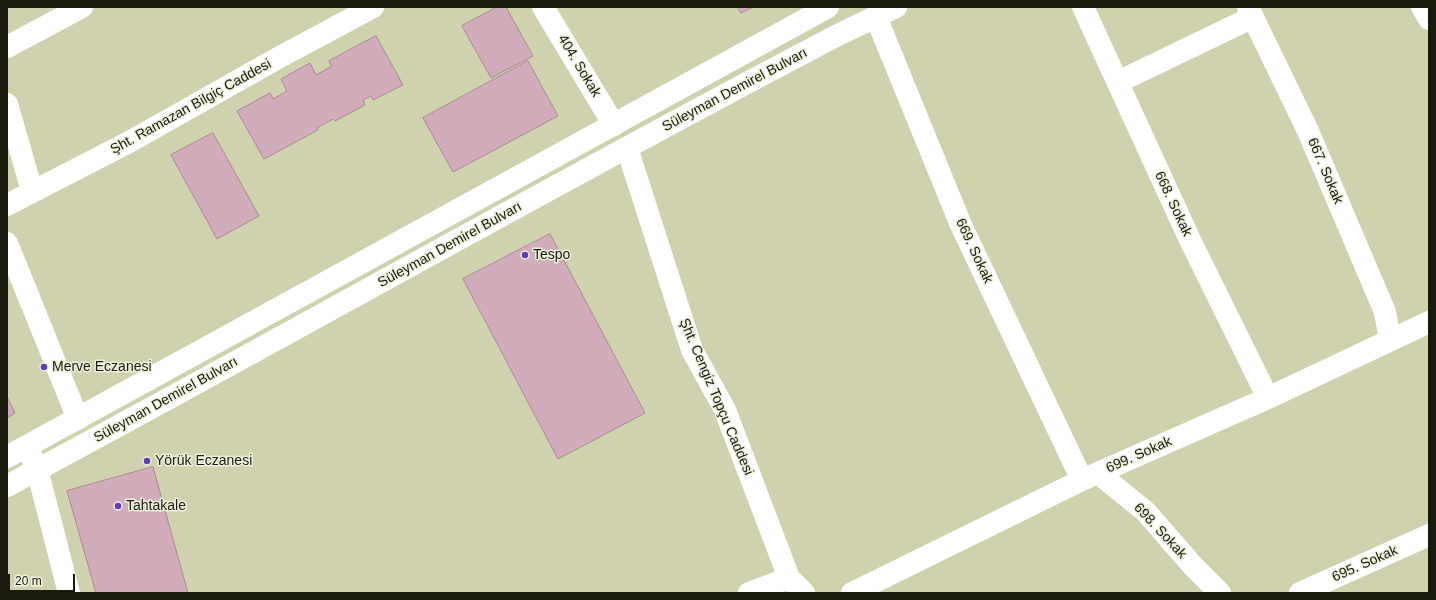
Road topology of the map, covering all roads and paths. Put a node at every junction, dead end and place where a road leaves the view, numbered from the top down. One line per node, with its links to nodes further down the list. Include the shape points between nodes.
1 (82, 7): 14 (street)
2 (373, 7): 19 (street, Şht. Ramazan Bilgiç Caddesi, via 131,141)
3 (544, 7): 17 (street, 404. Sokak)
4 (826, 7): 9 (street, Süleyman Demirel Bulvarı); 12 (street)
5 (896, 7): 10 (street, Süleyman Demirel Bulvarı)
6 (1083, 7): 15 (street, 668. Sokak)
7 (1422, 7): 11 (street)
8 (1250, 12): 15 (street); 23 (street, 667. Sokak, via 1311,138 1385,312)
9 (802, 13): 13 (street); 17 (street, Süleyman Demirel Bulvarı)
10 (876, 17): 12 (street, Süleyman Demirel Bulvarı); 29 (street, 669. Sokak, via 961,225)
11 (1429, 20)
12 (839, 34): 13 (street, Süleyman Demirel Bulvarı)
13 (818, 46): 18 (street, Süleyman Demirel Bulvarı)
14 (7, 47)
15 (1118, 82): 24 (street, 668. Sokak, via 1190,240)
16 (7, 104): 19 (street)
17 (614, 125): 25 (street, Süleyman Demirel Bulvarı)
18 (627, 148): 28 (street, Süleyman Demirel Bulvarı); 32 (street, Şht. Cengiz Topçu Caddesi, via 692,350 725,410)
19 (32, 191): 20 (street, Şht. Ramazan Bilgiç Caddesi)
20 (7, 205)
21 (7, 243): 25 (street)
22 (1429, 322): 23 (street, 699. Sokak)
23 (1390, 340): 24 (street, 699. Sokak)
24 (1268, 398): 29 (street, 699. Sokak)
25 (78, 419): 26 (street, Süleyman Demirel Bulvarı)
26 (27, 446): 27 (street, Süleyman Demirel Bulvarı); 28 (street)
27 (7, 457)
28 (38, 469): 30 (street, Süleyman Demirel Bulvarı); 33 (street)
29 (1090, 476): 35 (street, 699. Sokak); 36 (street, 698. Sokak, via 1146,512)
30 (7, 486)
31 (1429, 535): 37 (street, 695. Sokak)
32 (797, 585): 34 (street)
33 (69, 593)
34 (749, 593)
35 (852, 593)
36 (1220, 593)
37 (1300, 593)

